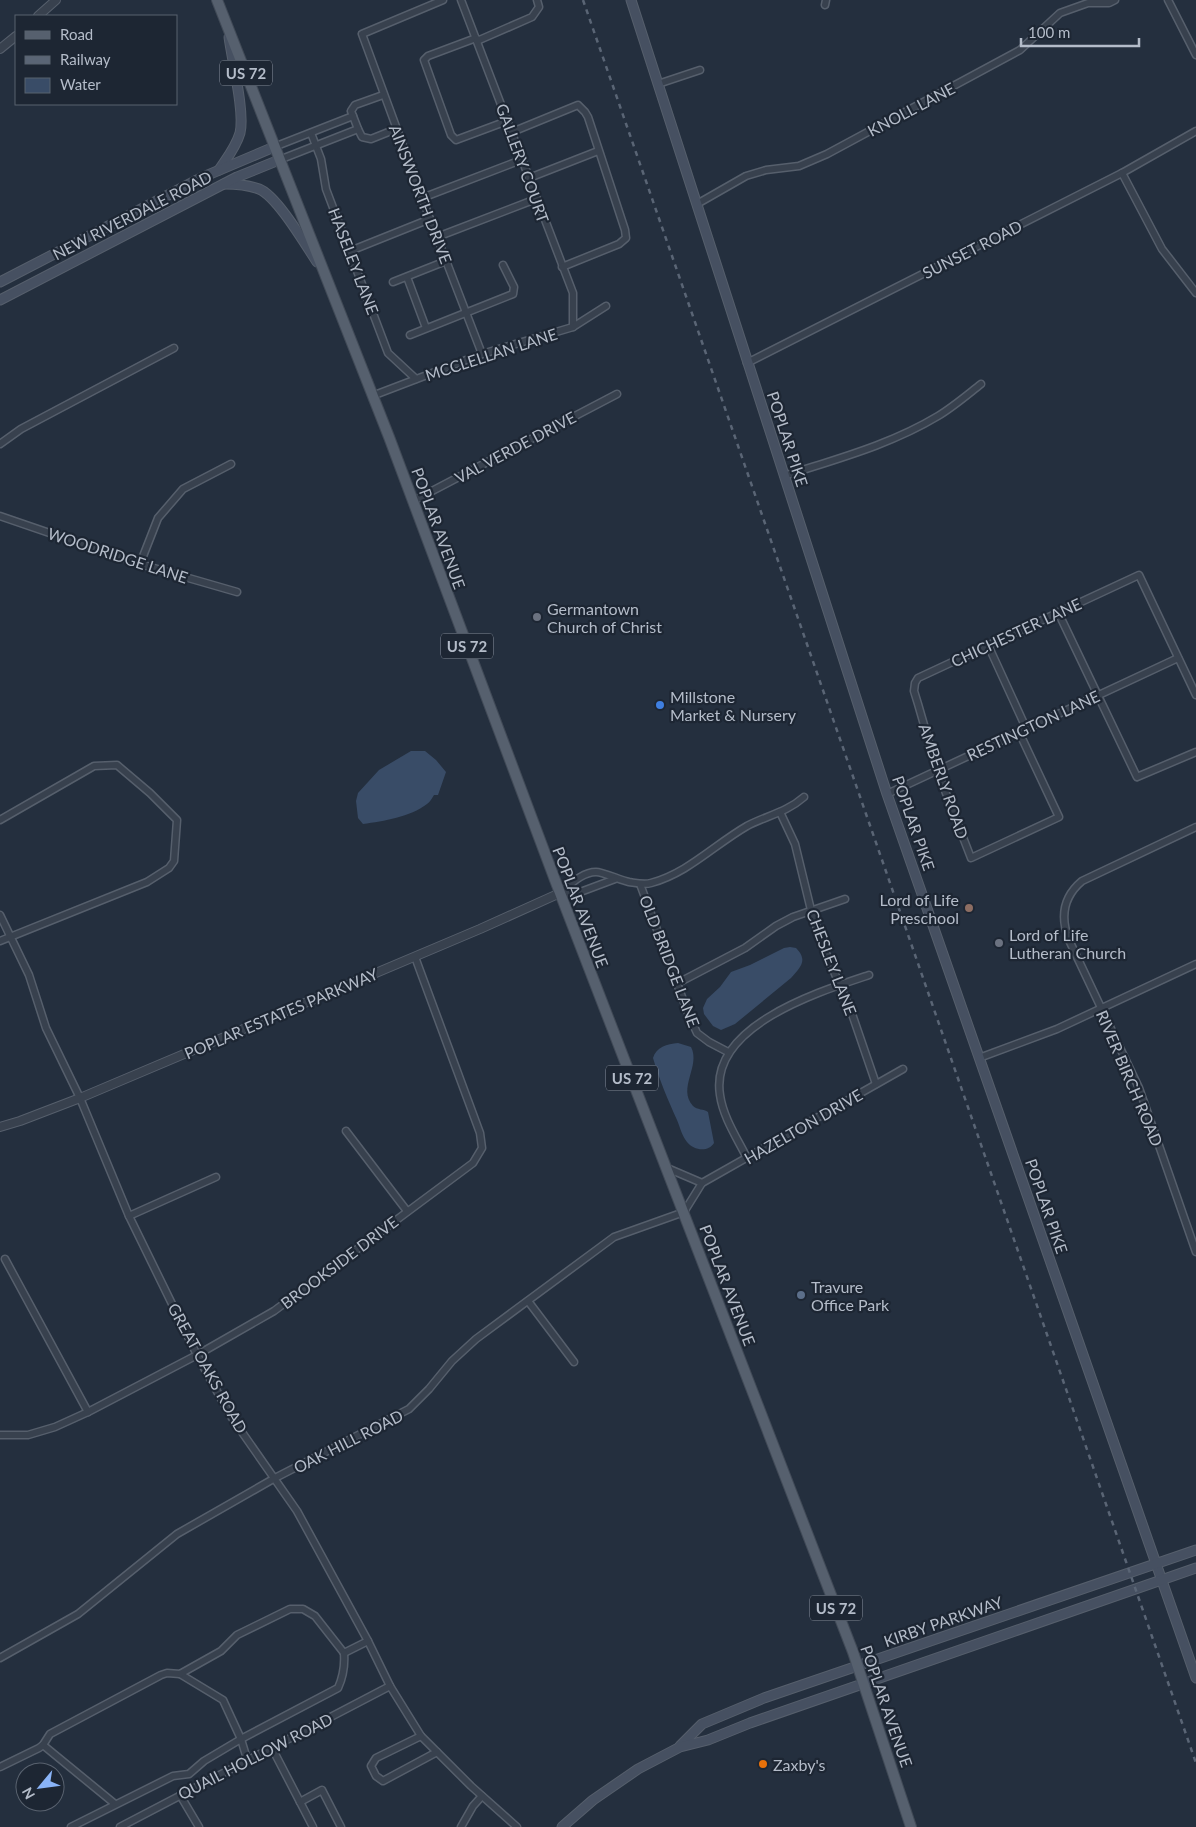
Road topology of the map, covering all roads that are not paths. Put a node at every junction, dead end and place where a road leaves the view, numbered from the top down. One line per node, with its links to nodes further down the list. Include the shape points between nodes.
1 (56, 0): 9 (street)
2 (217, 0): 10 (main road, POPLAR AVENUE / US 72)
3 (443, 0): 17 (street, AINSWORTH DRIVE, via 362,34)
4 (461, 0): 12 (street, GALLERY COURT)
5 (537, 0): 12 (street, via 539,7 532,17)
6 (631, 0): 16 (main road, POPLAR PIKE)
7 (1115, 0): 36 (street, KNOLL LANE, via 1088,3 1060,13 1020,50 828,154 799,166 746,176)
8 (1168, 0): 14 (street)
9 (39, 15)
10 (227, 24): 26 (main road, POPLAR AVENUE / US 72); 30 (main road, via 240,111 240,132 234,149)
11 (15, 37): 13 (street)
12 (476, 39): 19 (street, GALLERY COURT); 19 (street, via 424,60 451,135 456,140)
13 (0, 49)
14 (1196, 55)
15 (700, 70): 16 (street)
16 (658, 84): 36 (main road, POPLAR PIKE)
17 (383, 95): 18 (street, via 355,105); 21 (street, AINSWORTH DRIVE)
18 (352, 116): 20 (street); 23 (street)
19 (508, 121): 24 (street, GALLERY COURT)
20 (358, 129): 21 (street, via 362,137 371,139); 25 (street)
21 (396, 129): 34 (street, AINSWORTH DRIVE)
22 (1196, 130): 31 (street, SUNSET ROAD)
23 (311, 132): 25 (street, HASELEY LANE); 26 (street)
24 (512, 132): 27 (street, via 578,105 585,112); 29 (street, GALLERY COURT)
25 (316, 145): 28 (street); 39 (street, HASELEY LANE, via 326,190)
26 (274, 146): 28 (main road, POPLAR AVENUE / US 72); 30 (main road, NEW RIVERDALE ROAD)
27 (598, 151): 32 (street); 42 (street, via 626,238 620,244)
28 (279, 160): 33 (main road, NEW RIVERDALE ROAD); 43 (main road, POPLAR AVENUE / US 72)
29 (521, 160): 32 (street, GALLERY COURT); 34 (street)
30 (218, 170): 45 (main road, NEW RIVERDALE ROAD)
31 (1122, 173): 47 (street, via 1162,249); 56 (street, SUNSET ROAD)
32 (528, 178): 35 (street, GALLERY COURT)
33 (224, 184): 43 (main road, via 259,189 271,196); 48 (main road, NEW RIVERDALE ROAD)
34 (422, 198): 37 (street, AINSWORTH DRIVE)
35 (536, 199): 38 (street); 42 (street, GALLERY COURT)
36 (697, 204): 56 (main road, POPLAR PIKE)
37 (430, 219): 38 (street, AINSWORTH DRIVE); 39 (street)
38 (437, 237): 40 (street, AINSWORTH DRIVE)
39 (350, 251): 57 (street, HASELEY LANE, via 388,353)
40 (446, 261): 44 (street); 50 (street, AINSWORTH DRIVE)
41 (503, 264): 50 (street, via 514,287 513,294)
42 (562, 267): 51 (street, GALLERY COURT, via 573,293)
43 (322, 268): 60 (main road, POPLAR AVENUE / US 72)
44 (406, 277): 46 (street); 52 (street)
45 (0, 282)
46 (393, 282)
47 (1196, 293)
48 (0, 300)
49 (606, 306): 51 (street, MCCLELLAN LANE)
50 (466, 314): 52 (street); 55 (street, AINSWORTH DRIVE)
51 (573, 327): 55 (street, MCCLELLAN LANE)
52 (426, 328): 53 (street)
53 (410, 335)
54 (174, 348): 61 (street, via 21,429)
55 (482, 354): 57 (street, MCCLELLAN LANE)
56 (747, 363): 63 (main road, POPLAR PIKE)
57 (416, 379): 60 (street, MCCLELLAN LANE)
58 (981, 384): 63 (street, via 909,432)
59 (616, 394): 64 (street, VAL VERDE DRIVE)
60 (372, 396): 64 (main road, POPLAR AVENUE / US 72)
61 (0, 444)
62 (231, 464): 66 (street, via 183,489 158,518)
63 (784, 476): 78 (main road, POPLAR PIKE)
64 (413, 501): 85 (main road, POPLAR AVENUE / US 72)
65 (0, 516): 66 (street, WOODRIDGE LANE)
66 (140, 564): 67 (street, WOODRIDGE LANE)
67 (237, 592)
68 (1058, 612): 69 (street, CHICHESTER LANE); 70 (street, CHICHESTER LANE, via 1139,575); 71 (street)
69 (988, 645): 73 (street, CHICHESTER LANE, via 918,678 914,691); 74 (street)
70 (1178, 658): 71 (street, RESTINGTON LANE); 72 (street)
71 (1098, 695): 74 (street, RESTINGTON LANE); 76 (street, via 1137,777)
72 (1196, 696)
73 (918, 704): 77 (street, AMBERLY ROAD)
74 (1026, 728): 75 (street, RESTINGTON LANE)
75 (1020, 732): 77 (street, RESTINGTON LANE); 77 (street, AMBERLY ROAD, via 1059,817 971,858)
76 (1196, 752)
77 (937, 770): 78 (street, RESTINGTON LANE)
78 (888, 794): 98 (main road, POPLAR PIKE)
79 (804, 797): 80 (street)
80 (780, 812): 84 (street, via 745,827 679,871); 87 (street, CHESLEY LANE, via 794,844)
81 (0, 820): 89 (street, via 94,766 116,765 177,820 174,861 169,868 147,882)
82 (1196, 827): 96 (street, RIVER BIRCH ROAD, via 1088,877 1073,890 1065,905 1063,920 1066,933)
83 (616, 879): 84 (street); 85 (street, via 583,891); 85 (street, via 596,872 578,878)
84 (640, 884): 94 (street, OLD BRIDGE LANE)
85 (560, 893): 91 (street, POPLAR ESTATES PARKWAY); 105 (main road, POPLAR AVENUE / US 72)
86 (845, 899): 87 (street)
87 (811, 910): 94 (street, via 776,926 744,948); 95 (street, CHESLEY LANE)
88 (0, 915): 89 (street, GREAT OAKS ROAD)
89 (11, 937): 90 (street); 101 (street, GREAT OAKS ROAD, via 29,974 46,1028)
90 (0, 941)
91 (414, 957): 101 (street, POPLAR ESTATES PARKWAY); 108 (street, BROOKSIDE DRIVE, via 480,1133 482,1148 473,1163)
92 (1196, 964): 96 (street)
93 (869, 975): 95 (street)
94 (676, 984): 97 (street, OLD BRIDGE LANE, via 697,1032)
95 (838, 985): 97 (street, via 783,1009 742,1036); 100 (street, CHESLEY LANE, via 851,1011)
96 (1102, 1009): 98 (street, via 1042,1036); 111 (street, RIVER BIRCH ROAD, via 1145,1106)
97 (728, 1052): 104 (street, via 722,1068 720,1093 724,1110)
98 (980, 1058): 120 (main road, POPLAR PIKE)
99 (903, 1069): 100 (street, HAZELTON DRIVE)
100 (876, 1084): 104 (street, HAZELTON DRIVE)
101 (80, 1098): 102 (street, POPLAR ESTATES PARKWAY); 110 (street, GREAT OAKS ROAD)
102 (0, 1127)
103 (346, 1130): 108 (street)
104 (747, 1158): 107 (street, HAZELTON DRIVE)
105 (667, 1168): 107 (street); 109 (main road, POPLAR AVENUE / US 72)
106 (216, 1177): 110 (street)
107 (702, 1183): 109 (street, HAZELTON DRIVE)
108 (407, 1211): 114 (street, BROOKSIDE DRIVE, via 274,1310)
109 (684, 1212): 113 (street, OAK HILL ROAD, via 614,1238); 126 (main road, POPLAR AVENUE / US 72)
110 (129, 1216): 114 (street, GREAT OAKS ROAD)
111 (1196, 1252)
112 (5, 1259): 116 (street)
113 (528, 1300): 115 (street); 118 (street, OAK HILL ROAD, via 476,1339 409,1409)
114 (197, 1355): 116 (street, BROOKSIDE DRIVE); 118 (street, GREAT OAKS ROAD, via 230,1415)
115 (574, 1362)
116 (88, 1412): 117 (street, BROOKSIDE DRIVE, via 28,1435)
117 (0, 1435)
118 (275, 1478): 123 (street, GREAT OAKS ROAD, via 297,1511); 125 (street, OAK HILL ROAD, via 177,1534 78,1614)
119 (1196, 1550): 120 (main road, KIRBY PARKWAY)
120 (1156, 1563): 122 (main road, POPLAR PIKE); 126 (main road, KIRBY PARKWAY)
121 (1196, 1568): 122 (main road, KIRBY PARKWAY)
122 (1162, 1580): 128 (main road, POPLAR PIKE); 129 (main road, KIRBY PARKWAY)
123 (368, 1641): 124 (street); 130 (street, GREAT OAKS ROAD)
124 (344, 1653): 127 (street, via 315,1616 303,1609 290,1609 237,1635 221,1651); 132 (street, via 338,1688)
125 (0, 1658)
126 (858, 1665): 129 (main road, POPLAR AVENUE / US 72); 134 (main road, KIRBY PARKWAY, via 715,1717 702,1724)
127 (180, 1674): 132 (street, via 223,1700); 133 (street, via 161,1676 50,1734)
128 (1196, 1678)
129 (864, 1684): 134 (main road, KIRBY PARKWAY); 151 (main road, POPLAR AVENUE / US 72)
130 (390, 1686): 131 (street, GREAT OAKS ROAD); 135 (street, QUAIL HOLLOW ROAD)
131 (421, 1736): 136 (street, GREAT OAKS ROAD); 136 (street, via 376,1758 371,1766 376,1776 383,1781)
132 (242, 1739): 137 (street); 142 (street, via 204,1761 189,1774 174,1776)
133 (43, 1745): 138 (street); 142 (street)
134 (680, 1747): 150 (main road, KIRBY PARKWAY, via 622,1779)
135 (272, 1748): 137 (street, QUAIL HOLLOW ROAD); 141 (street)
136 (437, 1752): 140 (street, GREAT OAKS ROAD)
137 (247, 1759): 139 (street, QUAIL HOLLOW ROAD)
138 (0, 1767)
139 (180, 1795): 144 (street, QUAIL HOLLOW ROAD); 145 (street)
140 (482, 1796): 148 (street); 149 (street, GREAT OAKS ROAD)
141 (300, 1802): 146 (street); 147 (street, via 322,1790)
142 (114, 1804): 143 (street)
143 (71, 1827)
144 (120, 1827)
145 (199, 1827)
146 (313, 1827)
147 (341, 1827)
148 (461, 1827)
149 (517, 1827)
150 (562, 1827)
151 (910, 1827)

